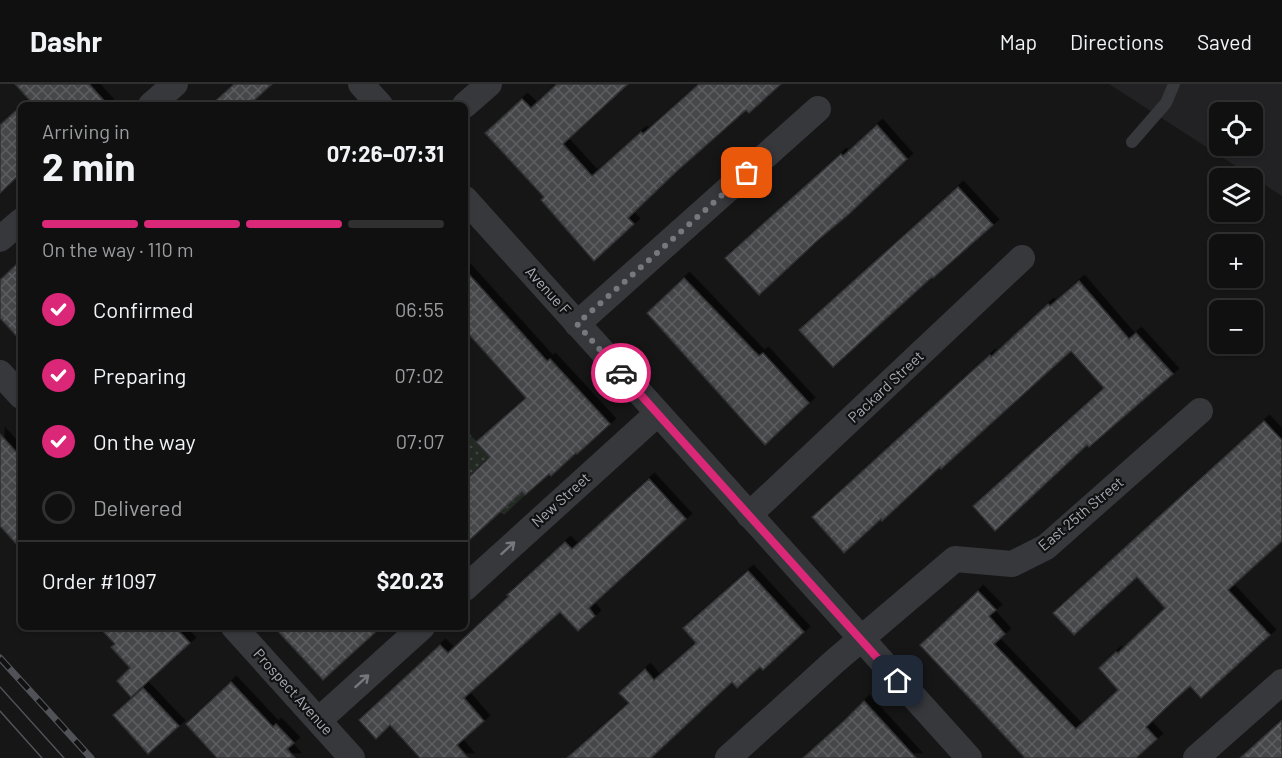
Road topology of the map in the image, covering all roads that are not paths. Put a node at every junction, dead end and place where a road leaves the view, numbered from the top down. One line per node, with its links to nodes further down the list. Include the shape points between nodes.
1 (175, 84): 5 (street)
2 (361, 84): 6 (street)
3 (489, 84): 7 (street)
4 (1174, 84): 9 (lane, via 1166,103)
5 (154, 102)
6 (377, 102)
7 (468, 102)
8 (818, 109): 14 (street)
9 (1132, 142)
10 (468, 205): 14 (street, Avenue F)
11 (18, 224): 12 (street)
12 (0, 239)
13 (1022, 258): 19 (street, Packard Street)
14 (577, 324): 18 (street, Avenue F)
15 (0, 373): 16 (street)
16 (18, 393)
17 (1200, 411): 23 (street, East 25th Street, via 1046,547 1012,564 955,559)
18 (658, 413): 19 (street, Avenue F); 20 (street, New Street, one-way to 18)
19 (748, 515): 23 (street, Avenue F)
20 (468, 585)
21 (237, 630): 25 (street, Prospect Avenue)
22 (419, 630): 25 (street, one-way to 22)
23 (860, 639): 27 (street, East 25th Street); 28 (street, Avenue F)
24 (1282, 682): 29 (street)
25 (319, 720): 26 (street, Prospect Avenue)
26 (352, 758)
27 (728, 758)
28 (969, 758)
29 (1196, 758)

